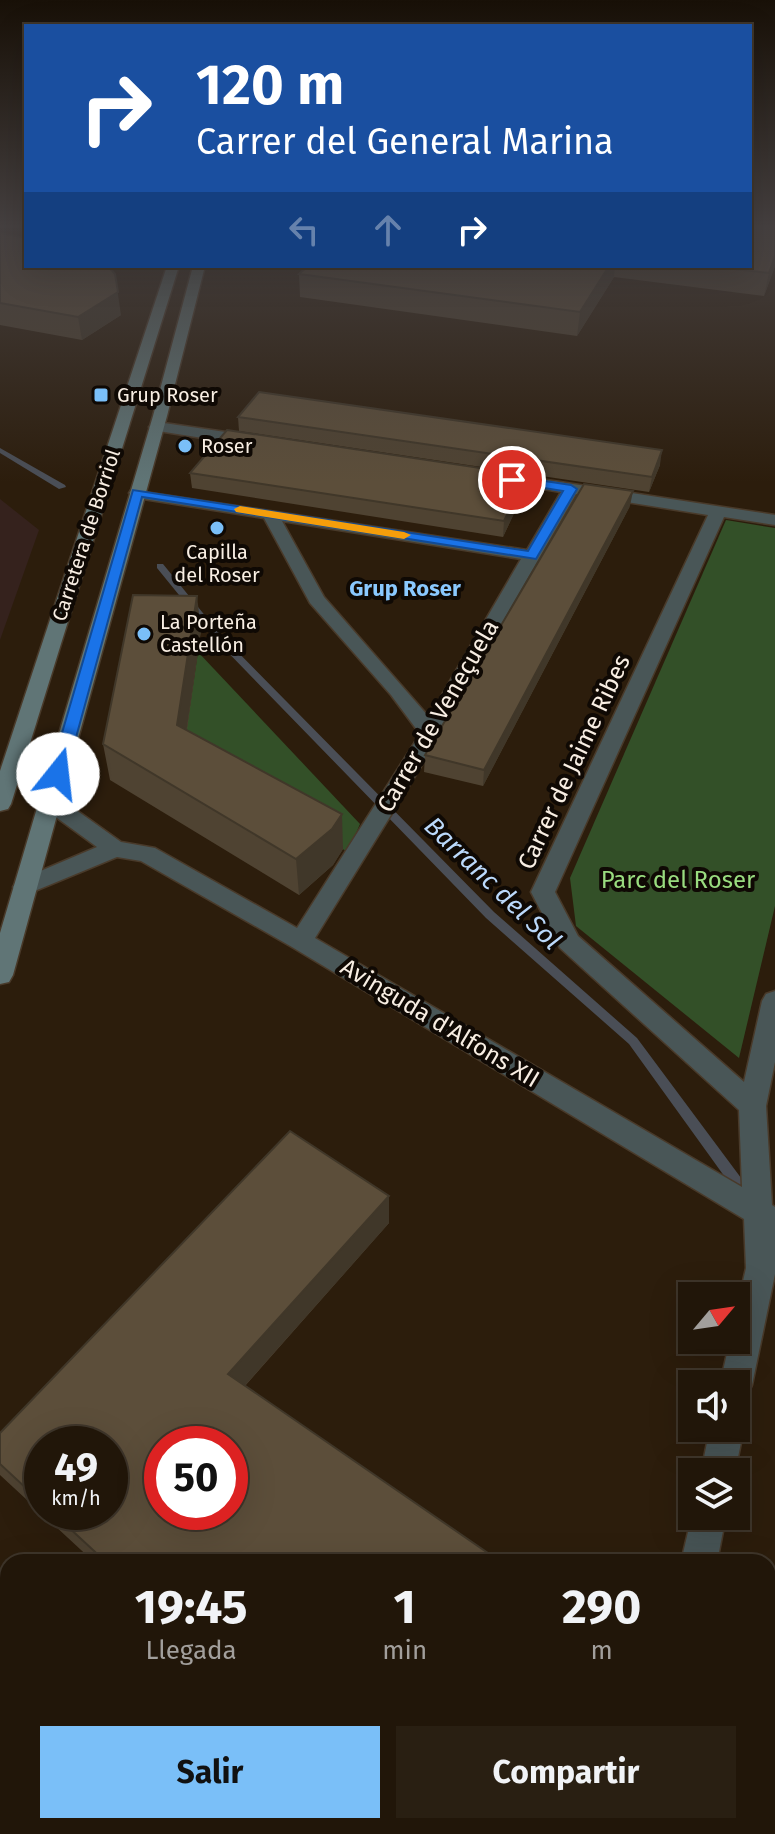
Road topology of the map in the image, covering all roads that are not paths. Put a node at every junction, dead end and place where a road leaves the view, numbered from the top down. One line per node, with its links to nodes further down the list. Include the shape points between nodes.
1 (158, 312): 16 (main road, Carretera de Borriol)
2 (187, 312): 3 (main road, Carretera de Borriol)
3 (157, 427): 4 (street); 7 (main road, Carretera de Borriol)
4 (264, 443)
5 (479, 475): 6 (street)
6 (571, 489): 8 (street); 11 (street, Carrer de Veneçuela)
7 (137, 493): 9 (street); 15 (main road, Carretera de Borriol)
8 (718, 511): 10 (street); 22 (street, Carrer de Jaime Ribes, via 543,892 569,942)
9 (270, 514): 11 (street); 12 (street, via 316,599)
10 (775, 520)
11 (532, 556): 13 (street, Carrer de Veneçuela)
12 (398, 691): 13 (street); 14 (street)
13 (443, 708): 14 (street, Carrer de Veneçuela)
14 (431, 734): 19 (street, Carrer de Veneçuela)
15 (50, 802): 17 (street, Avinguda d'Alfons XII); 18 (main road, Carretera de Borriol)
16 (0, 804)
17 (115, 849): 18 (street); 19 (street, Avinguda d'Alfons XII, via 147,854)
18 (25, 887): 20 (main road, Carretera de Borriol)
19 (301, 941): 23 (street, Avinguda d'Alfons XII)
20 (0, 975)
21 (775, 1001): 22 (street)
22 (752, 1106): 23 (street)
23 (767, 1217): 24 (street)
24 (739, 1370)
25 (706, 1530): 26 (street)
26 (701, 1554)

